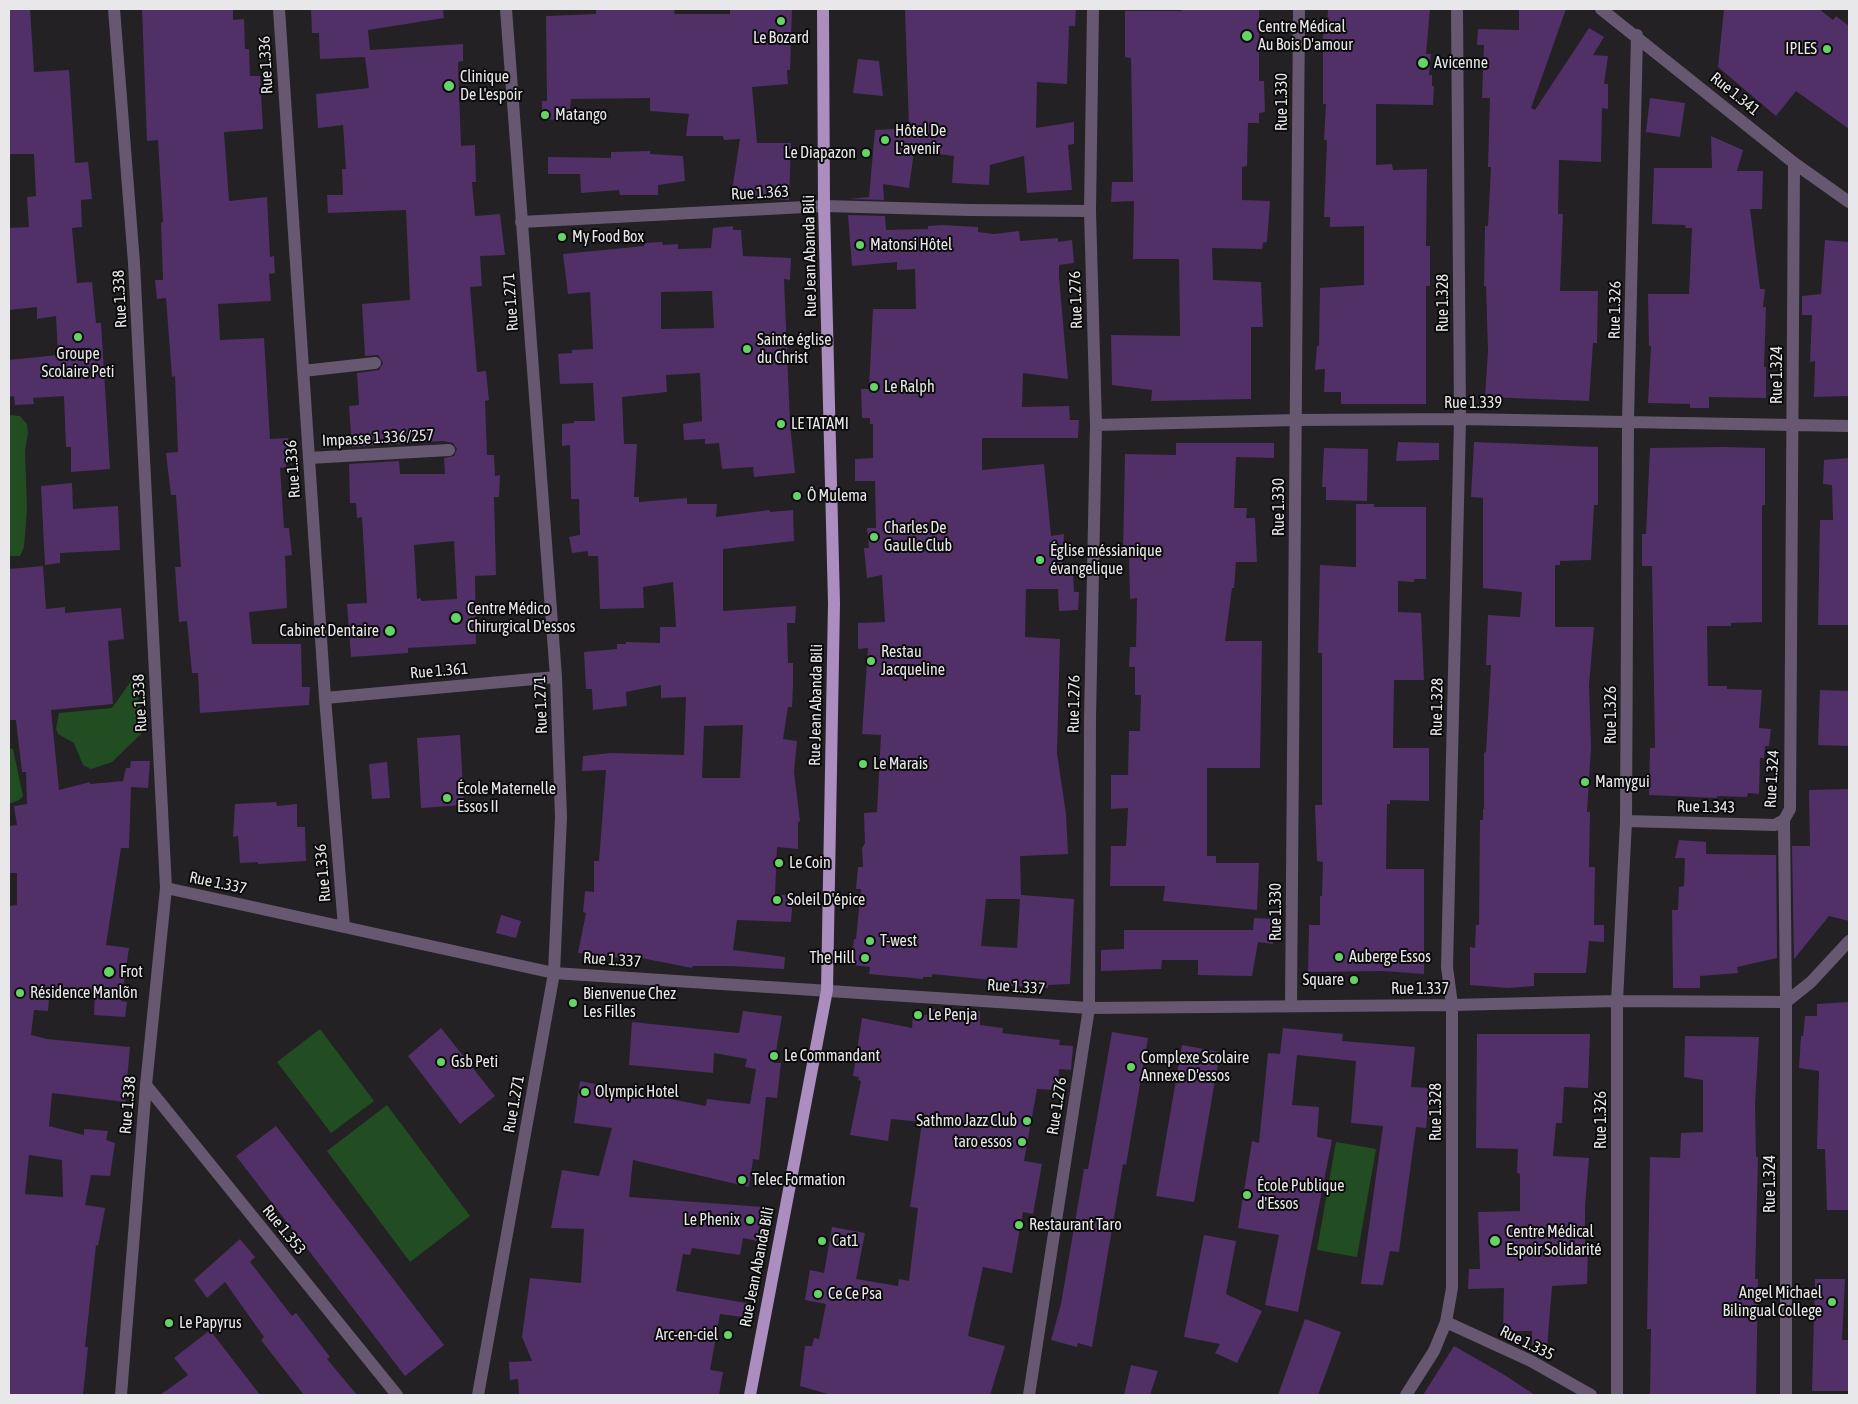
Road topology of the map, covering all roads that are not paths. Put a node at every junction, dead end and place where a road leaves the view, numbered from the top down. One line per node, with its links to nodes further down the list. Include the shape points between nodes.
1 (114, 9): 29 (street, Rue 1.338, via 134,263)
2 (279, 9): 16 (street, Rue 1.336)
3 (506, 9): 14 (street, Rue 1.271)
4 (823, 9): 12 (main road, Rue Jean Abanda Bili)
5 (1093, 9): 13 (street, Rue 1.276)
6 (1299, 9): 18 (street, Rue 1.330)
7 (1457, 9): 17 (street, Rue 1.328)
8 (1601, 9): 9 (street, Rue 1.341)
9 (1637, 35): 10 (street, Rue 1.341); 19 (street, Rue 1.326)
10 (1794, 163): 11 (street, Rue 1.341); 21 (street, Rue 1.324)
11 (1849, 202)
12 (824, 206): 13 (street, Rue 1.363); 14 (street, Rue 1.363); 33 (main road, Rue Jean Abanda Bili, via 834,602)
13 (1090, 211): 20 (street, Rue 1.276)
14 (521, 222): 25 (street, Rue 1.271)
15 (375, 363): 16 (street)
16 (303, 371): 24 (street, Rue 1.336)
17 (1460, 419): 18 (street, Rue 1.339); 19 (street, Rue 1.339); 37 (street, Rue 1.328, via 1447,967)
18 (1296, 420): 20 (street, Rue 1.339); 36 (street, Rue 1.330)
19 (1628, 421): 21 (street, Rue 1.339); 28 (street, Rue 1.326)
20 (1096, 425): 38 (street, Rue 1.276)
21 (1793, 426): 22 (street, Rue 1.339); 27 (street, Rue 1.324, via 1790,809)
22 (1849, 426)
23 (449, 450): 24 (street, Impasse 1.336/257)
24 (309, 458): 26 (street, Rue 1.336)
25 (556, 677): 26 (street, Rue 1.361); 32 (street, Rue 1.271, via 561,817)
26 (325, 698): 30 (street, Rue 1.336)
27 (1784, 820): 28 (street, Rue 1.343, via 1775,825); 35 (street, Rue 1.324)
28 (1626, 821): 34 (street, Rue 1.326)
29 (166, 888): 30 (street, Rue 1.337); 39 (street, Rue 1.338)
30 (344, 927): 32 (street, Rue 1.337)
31 (1849, 941): 35 (street, via 1811,982)
32 (554, 973): 33 (street, Rue 1.337); 43 (street, Rue 1.271)
33 (827, 990): 38 (street, Rue 1.337); 44 (main road, Rue Jean Abanda Bili)
34 (1617, 1001): 35 (street, Rue 1.337); 37 (street, Rue 1.337); 48 (street, Rue 1.326)
35 (1786, 1002): 49 (street, Rue 1.324)
36 (1292, 1005): 37 (street, Rue 1.337); 38 (street, Rue 1.337)
37 (1452, 1005): 40 (street, Rue 1.328, via 1452,1288)
38 (1089, 1008): 45 (street, Rue 1.276)
39 (146, 1085): 41 (street, Rue 1.338); 42 (street, Rue 1.353)
40 (1446, 1322): 46 (street, Rue 1.328, via 1434,1351); 47 (street, Rue 1.335, via 1531,1361)
41 (121, 1395)
42 (397, 1395)
43 (478, 1395)
44 (750, 1395)
45 (1029, 1395)
46 (1406, 1395)
47 (1591, 1395)
48 (1617, 1395)
49 (1786, 1395)

